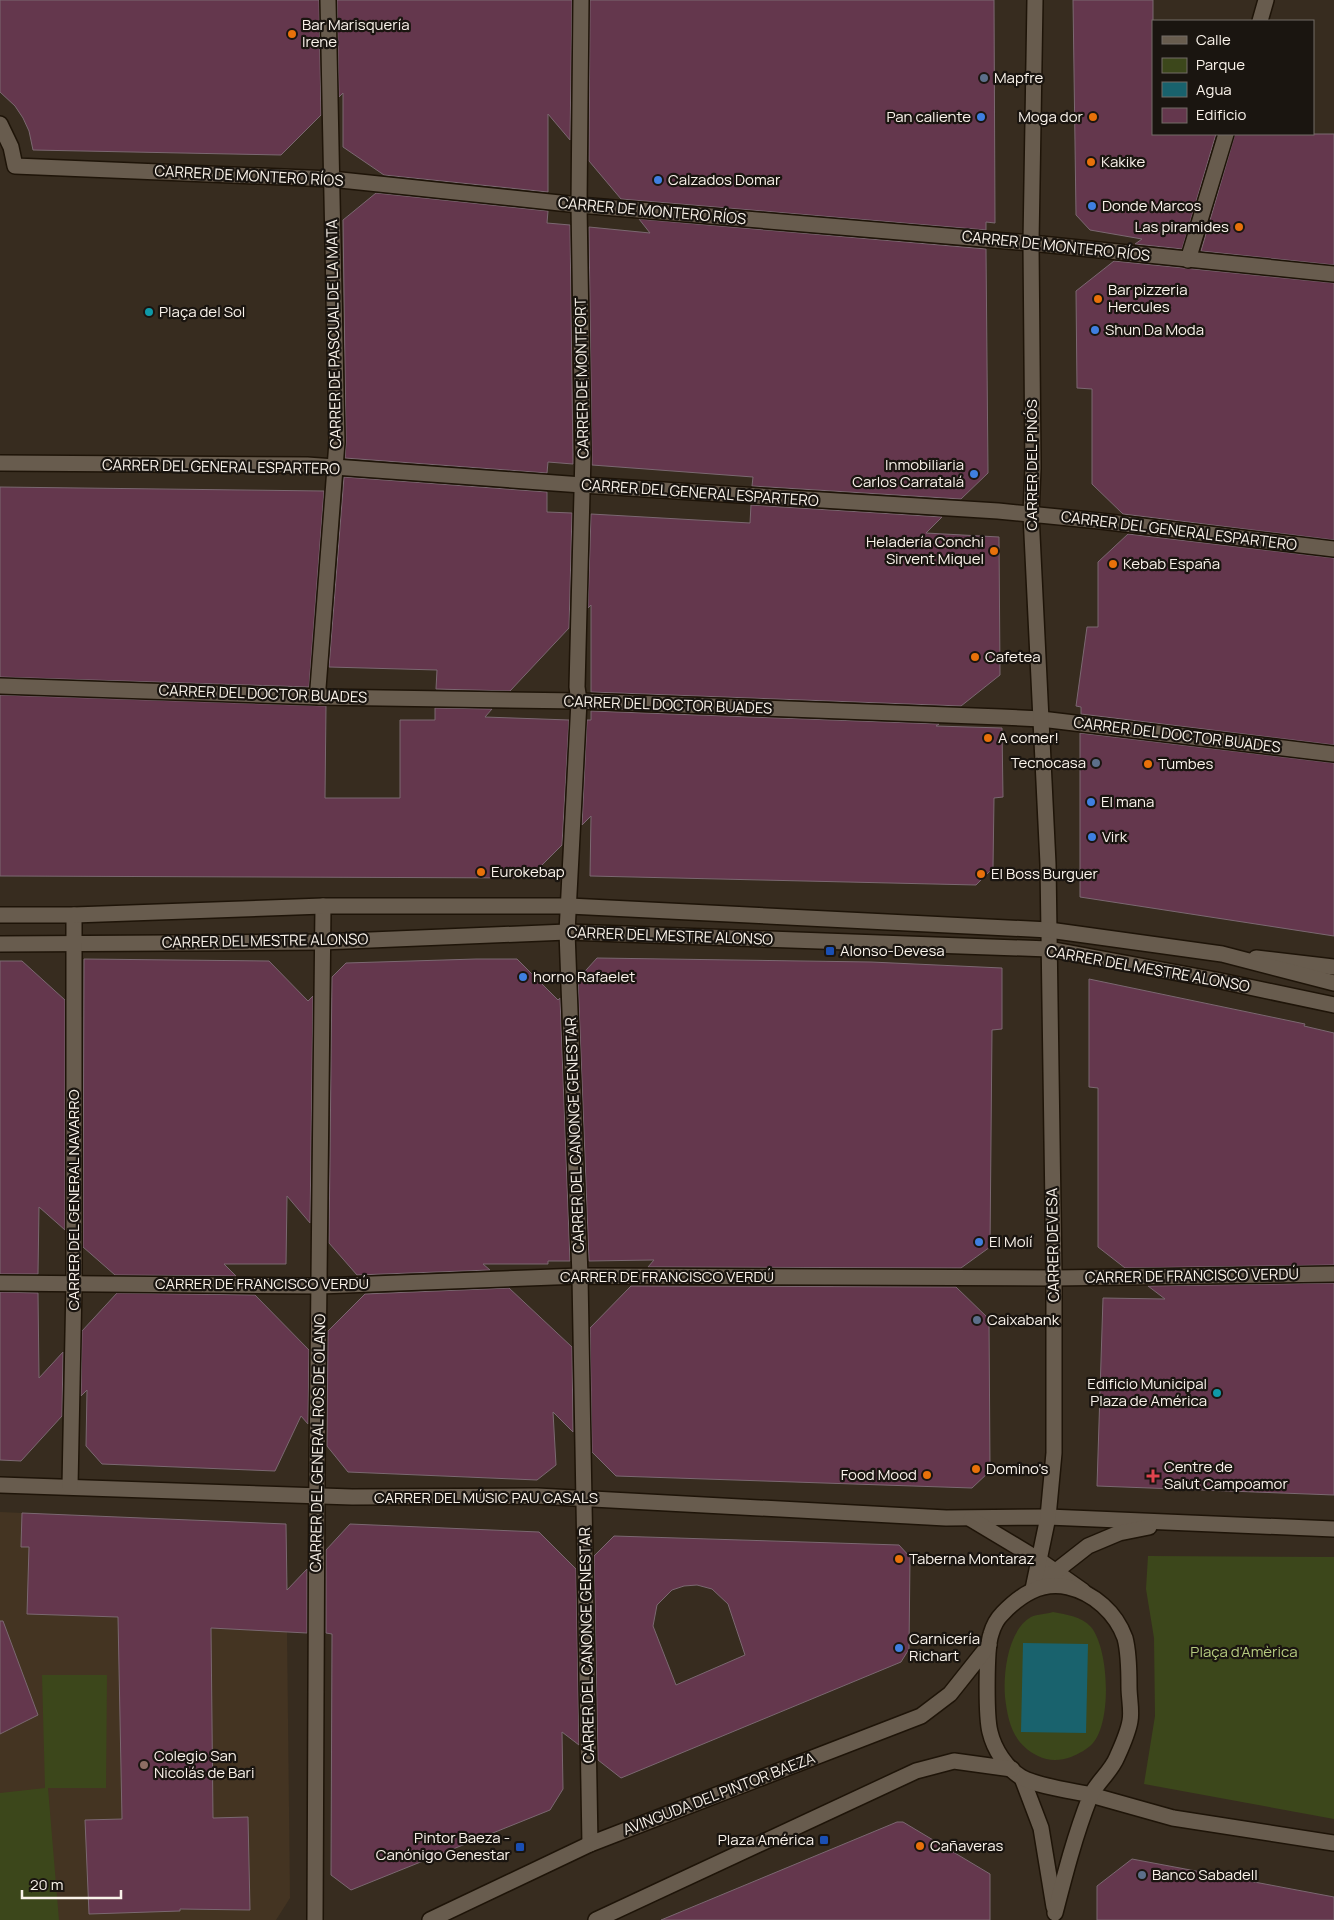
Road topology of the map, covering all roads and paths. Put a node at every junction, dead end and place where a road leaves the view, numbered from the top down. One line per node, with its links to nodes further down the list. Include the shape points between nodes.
1 (328, 0): 8 (street, CARRER DE PASCUAL DE LA MATA)
2 (581, 0): 9 (street, CARRER DE MONTFORT)
3 (1035, 0): 10 (street, CARRER DEL PINÓS)
4 (1266, 0): 5 (street)
5 (1260, 20)
6 (0, 124): 8 (street, CARRER DE MONTERO RÍOS, via 11,147 15,166)
7 (1226, 135): 11 (street)
8 (331, 179): 9 (street, CARRER DE MONTERO RÍOS); 14 (street, CARRER DE PASCUAL DE LA MATA)
9 (579, 205): 10 (street, CARRER DE MONTERO RÍOS); 15 (street, CARRER DE MONTFORT)
10 (1031, 243): 11 (street, CARRER DE MONTERO RÍOS); 16 (street, CARRER DEL PINÓS)
11 (1188, 260): 12 (street, CARRER DE MONTERO RÍOS)
12 (1334, 274)
13 (0, 463): 14 (street, CARRER DEL GENERAL ESPARTERO, via 307,465)
14 (336, 468): 15 (street, CARRER DEL GENERAL ESPARTERO); 19 (street, CARRER DE PASCUAL DE LA MATA)
15 (582, 485): 16 (street, CARRER DEL GENERAL ESPARTERO); 20 (street, CARRER DE MONTFORT)
16 (1031, 514): 17 (street, CARRER DEL GENERAL ESPARTERO); 21 (street, CARRER DEL PINÓS)
17 (1334, 549)
18 (0, 686): 19 (street, CARRER DEL DOCTOR BUADES)
19 (319, 697): 20 (street, CARRER DEL DOCTOR BUADES)
20 (579, 701): 21 (street, CARRER DEL DOCTOR BUADES); 24 (street, CARRER DE MONTFORT)
21 (1040, 719): 22 (street, CARRER DEL DOCTOR BUADES); 27 (street, CARRER DEL PINÓS, via 1048,864)
22 (1334, 754)
23 (323, 906): 24 (street, CARRER DEL MESTRE ALONSO); 25 (street, CARRER DEL MESTRE ALONSO); 29 (street, CARRER DEL GENERAL ROS DE OLANO)
24 (569, 906): 27 (street, CARRER DEL MESTRE ALONSO); 28 (street, CARRER DEL CANONGE GENESTAR)
25 (74, 914): 26 (street, CARRER DEL MESTRE ALONSO); 31 (street, CARRER DEL GENERAL NAVARRO)
26 (0, 915)
27 (1048, 930): 32 (street, CARRER DEVESA); 33 (street, CARRER DEL MESTRE ALONSO)
28 (567, 932): 29 (street, CARRER DEL MESTRE ALONSO); 32 (street, CARRER DEL MESTRE ALONSO); 38 (street, CARRER DEL CANONGE GENESTAR)
29 (322, 942): 31 (street, CARRER DEL MESTRE ALONSO); 42 (street, CARRER DEL GENERAL ROS DE OLANO)
30 (0, 944): 31 (street, CARRER DEL MESTRE ALONSO)
31 (75, 944): 41 (street, CARRER DEL GENERAL NAVARRO)
32 (1049, 949): 36 (street, CARRER DEL MESTRE ALONSO); 39 (street, CARRER DEVESA)
33 (1222, 954): 34 (street, CARRER DEL MESTRE ALONSO); 35 (street, CARRER DEL MESTRE ALONSO)
34 (1334, 967)
35 (1334, 983)
36 (1334, 1005)
37 (1334, 1274): 39 (street, CARRER DE FRANCISCO VERDÚ)
38 (580, 1276): 39 (street, CARRER DE FRANCISCO VERDÚ); 42 (street, CARRER DE FRANCISCO VERDÚ); 46 (street, CARRER DEL CANONGE GENESTAR)
39 (1054, 1278): 47 (street, CARRER DEVESA, via 1054,1453)
40 (0, 1282): 41 (street, CARRER DE FRANCISCO VERDÚ)
41 (74, 1283): 42 (street, CARRER DE FRANCISCO VERDÚ); 44 (street, CARRER DEL GENERAL NAVARRO)
42 (320, 1286): 45 (street, CARRER DEL GENERAL ROS DE OLANO)
43 (0, 1485): 44 (street, CARRER DEL MÚSIC PAU CASALS)
44 (70, 1486): 45 (street, CARRER DEL MÚSIC PAU CASALS)
45 (317, 1496): 46 (street, CARRER DEL MÚSIC PAU CASALS); 62 (street, CARRER DEL GENERAL ROS DE OLANO)
46 (585, 1498): 48 (street, CARRER DEL MÚSIC PAU CASALS); 59 (street, CARRER DEL CANONGE GENESTAR)
47 (1048, 1517): 48 (street, CARRER DEL MÚSIC PAU CASALS); 49 (street); 51 (street, CARRER DEVESA)
48 (971, 1519): 51 (street, CARRER DEL MÚSIC PAU CASALS)
49 (1177, 1522): 50 (street); 52 (street, via 1119,1533 1088,1546)
50 (1334, 1528)
51 (1039, 1560): 52 (street, CARRER DEL MÚSIC PAU CASALS); 53 (street, CARRER DEVESA)
52 (1055, 1572): 53 (street); 54 (street, CARRER DEL MÚSIC PAU CASALS)
53 (1033, 1589): 54 (street, via 1066,1587); 55 (street, via 999,1617)
54 (1084, 1592): 57 (street, CARRER DEL MÚSIC PAU CASALS, via 1112,1615 1125,1639 1129,1681 1130,1721 1117,1758)
55 (989, 1645): 56 (street, via 989,1730 996,1750); 59 (street, AVINGUDA DEL PINTOR BAEZA, via 950,1694 921,1716)
56 (1017, 1774): 57 (street, via 1062,1790); 60 (street, via 1041,1828); 61 (street, via 954,1761 916,1771)
57 (1091, 1795): 58 (street, via 1173,1818); 60 (street, CARRER DEL MÚSIC PAU CASALS, via 1071,1851)
58 (1334, 1843)
59 (590, 1844): 63 (street, AVINGUDA DEL PINTOR BAEZA)
60 (1055, 1916)
61 (603, 1918)
62 (315, 1920)
63 (430, 1920)

